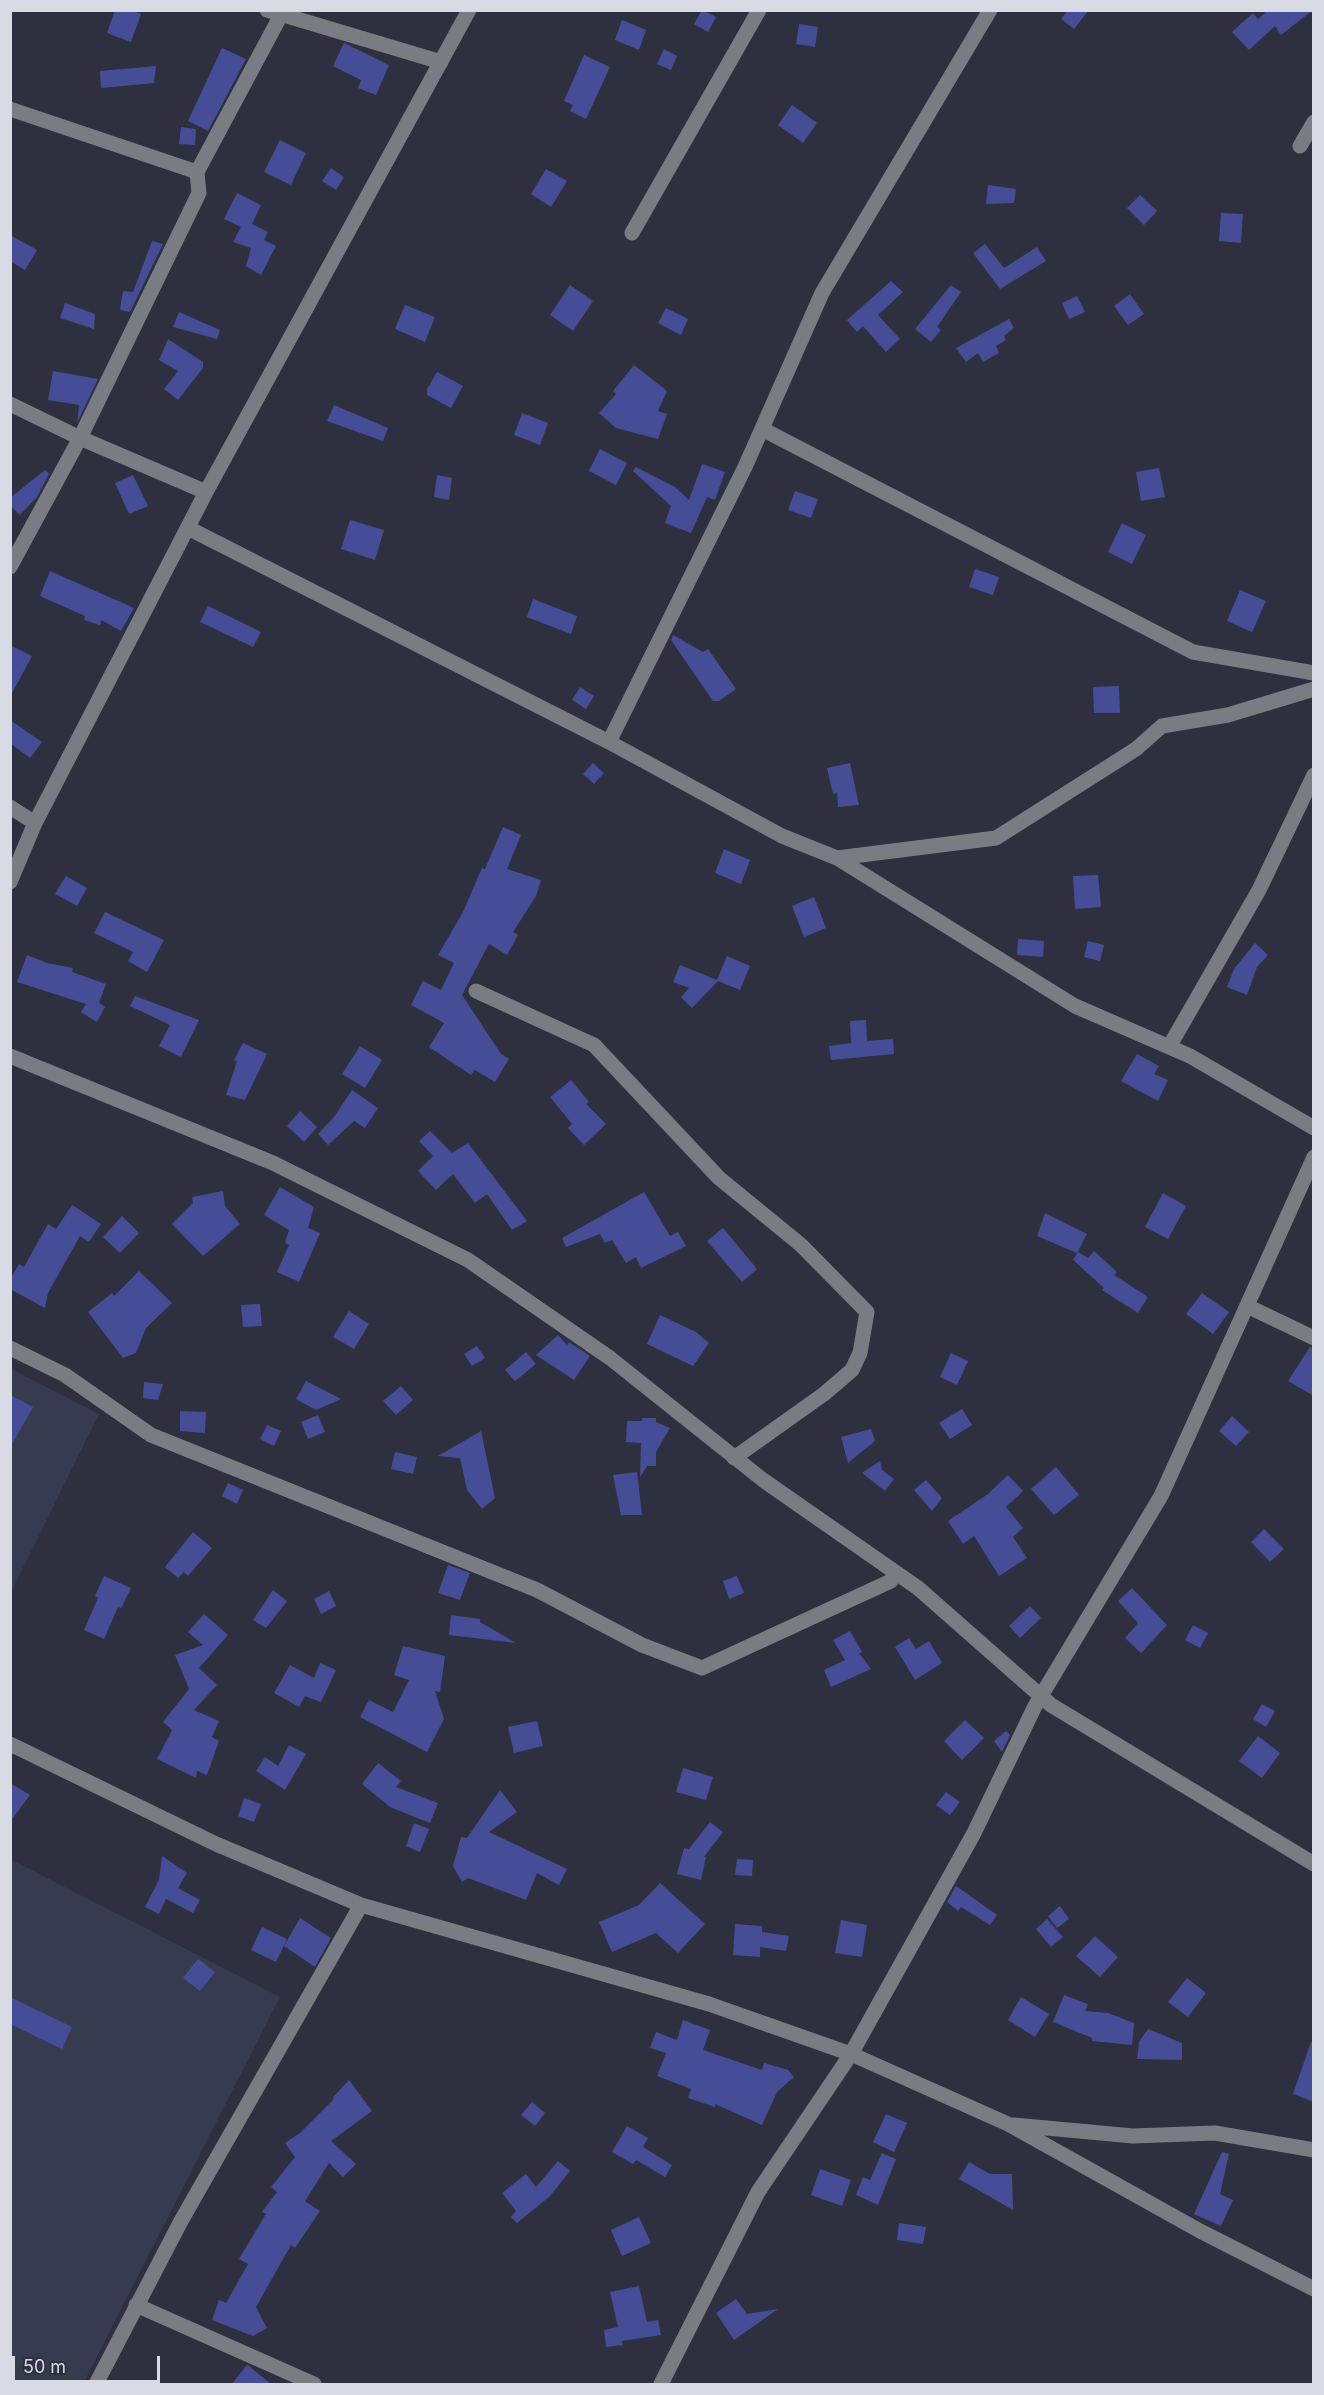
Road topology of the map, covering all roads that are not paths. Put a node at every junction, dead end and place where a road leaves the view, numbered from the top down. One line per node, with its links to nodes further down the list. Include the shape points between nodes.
1 (470, 10): 5 (street)
2 (759, 10): 10 (street)
3 (990, 10): 12 (street, via 822,293)
4 (274, 13): 5 (street); 9 (street)
5 (441, 62): 14 (street)
6 (10, 109): 9 (street)
7 (1314, 122): 8 (street)
8 (1300, 146)
9 (197, 172): 13 (street, via 199,193)
10 (632, 233)
11 (10, 404): 13 (street)
12 (762, 429): 17 (street, via 1193,652); 19 (street)
13 (80, 438): 14 (street); 16 (street)
14 (207, 492): 15 (street)
15 (188, 528): 19 (street); 22 (street)
16 (10, 567)
17 (1314, 673)
18 (1314, 688): 23 (street, via 1228,715 1162,726 1136,749 996,838)
19 (609, 742): 23 (street, via 782,836)
20 (1314, 775): 26 (street, via 1259,890)
21 (10, 807): 22 (street)
22 (35, 823): 24 (street)
23 (837, 858): 26 (street, via 1075,1006)
24 (10, 882)
25 (476, 991): 33 (street, via 594,1045 719,1178 801,1245 867,1312 860,1353 852,1370)
26 (1169, 1047): 28 (street)
27 (10, 1056): 33 (street, via 273,1163 468,1260 610,1358)
28 (1314, 1128)
29 (1314, 1157): 30 (street)
30 (1247, 1306): 31 (street); 35 (street, via 1161,1496)
31 (1314, 1338)
32 (10, 1348): 34 (street, via 65,1375 151,1436 537,1590 642,1645 702,1668)
33 (735, 1458): 35 (street, via 918,1588)
34 (891, 1581)
35 (1041, 1696): 37 (street); 39 (street, via 974,1833)
36 (10, 1744): 38 (street, via 216,1844)
37 (1314, 1864)
38 (361, 1905): 39 (street, via 708,2004); 43 (street)
39 (851, 2054): 40 (street); 46 (street, via 758,2192)
40 (1008, 2124): 41 (street, via 1132,2136 1215,2133); 42 (street, via 1200,2231)
41 (1314, 2150)
42 (1314, 2289)
43 (136, 2305): 44 (street); 45 (street)
44 (96, 2385)
45 (314, 2385)
46 (661, 2385)

